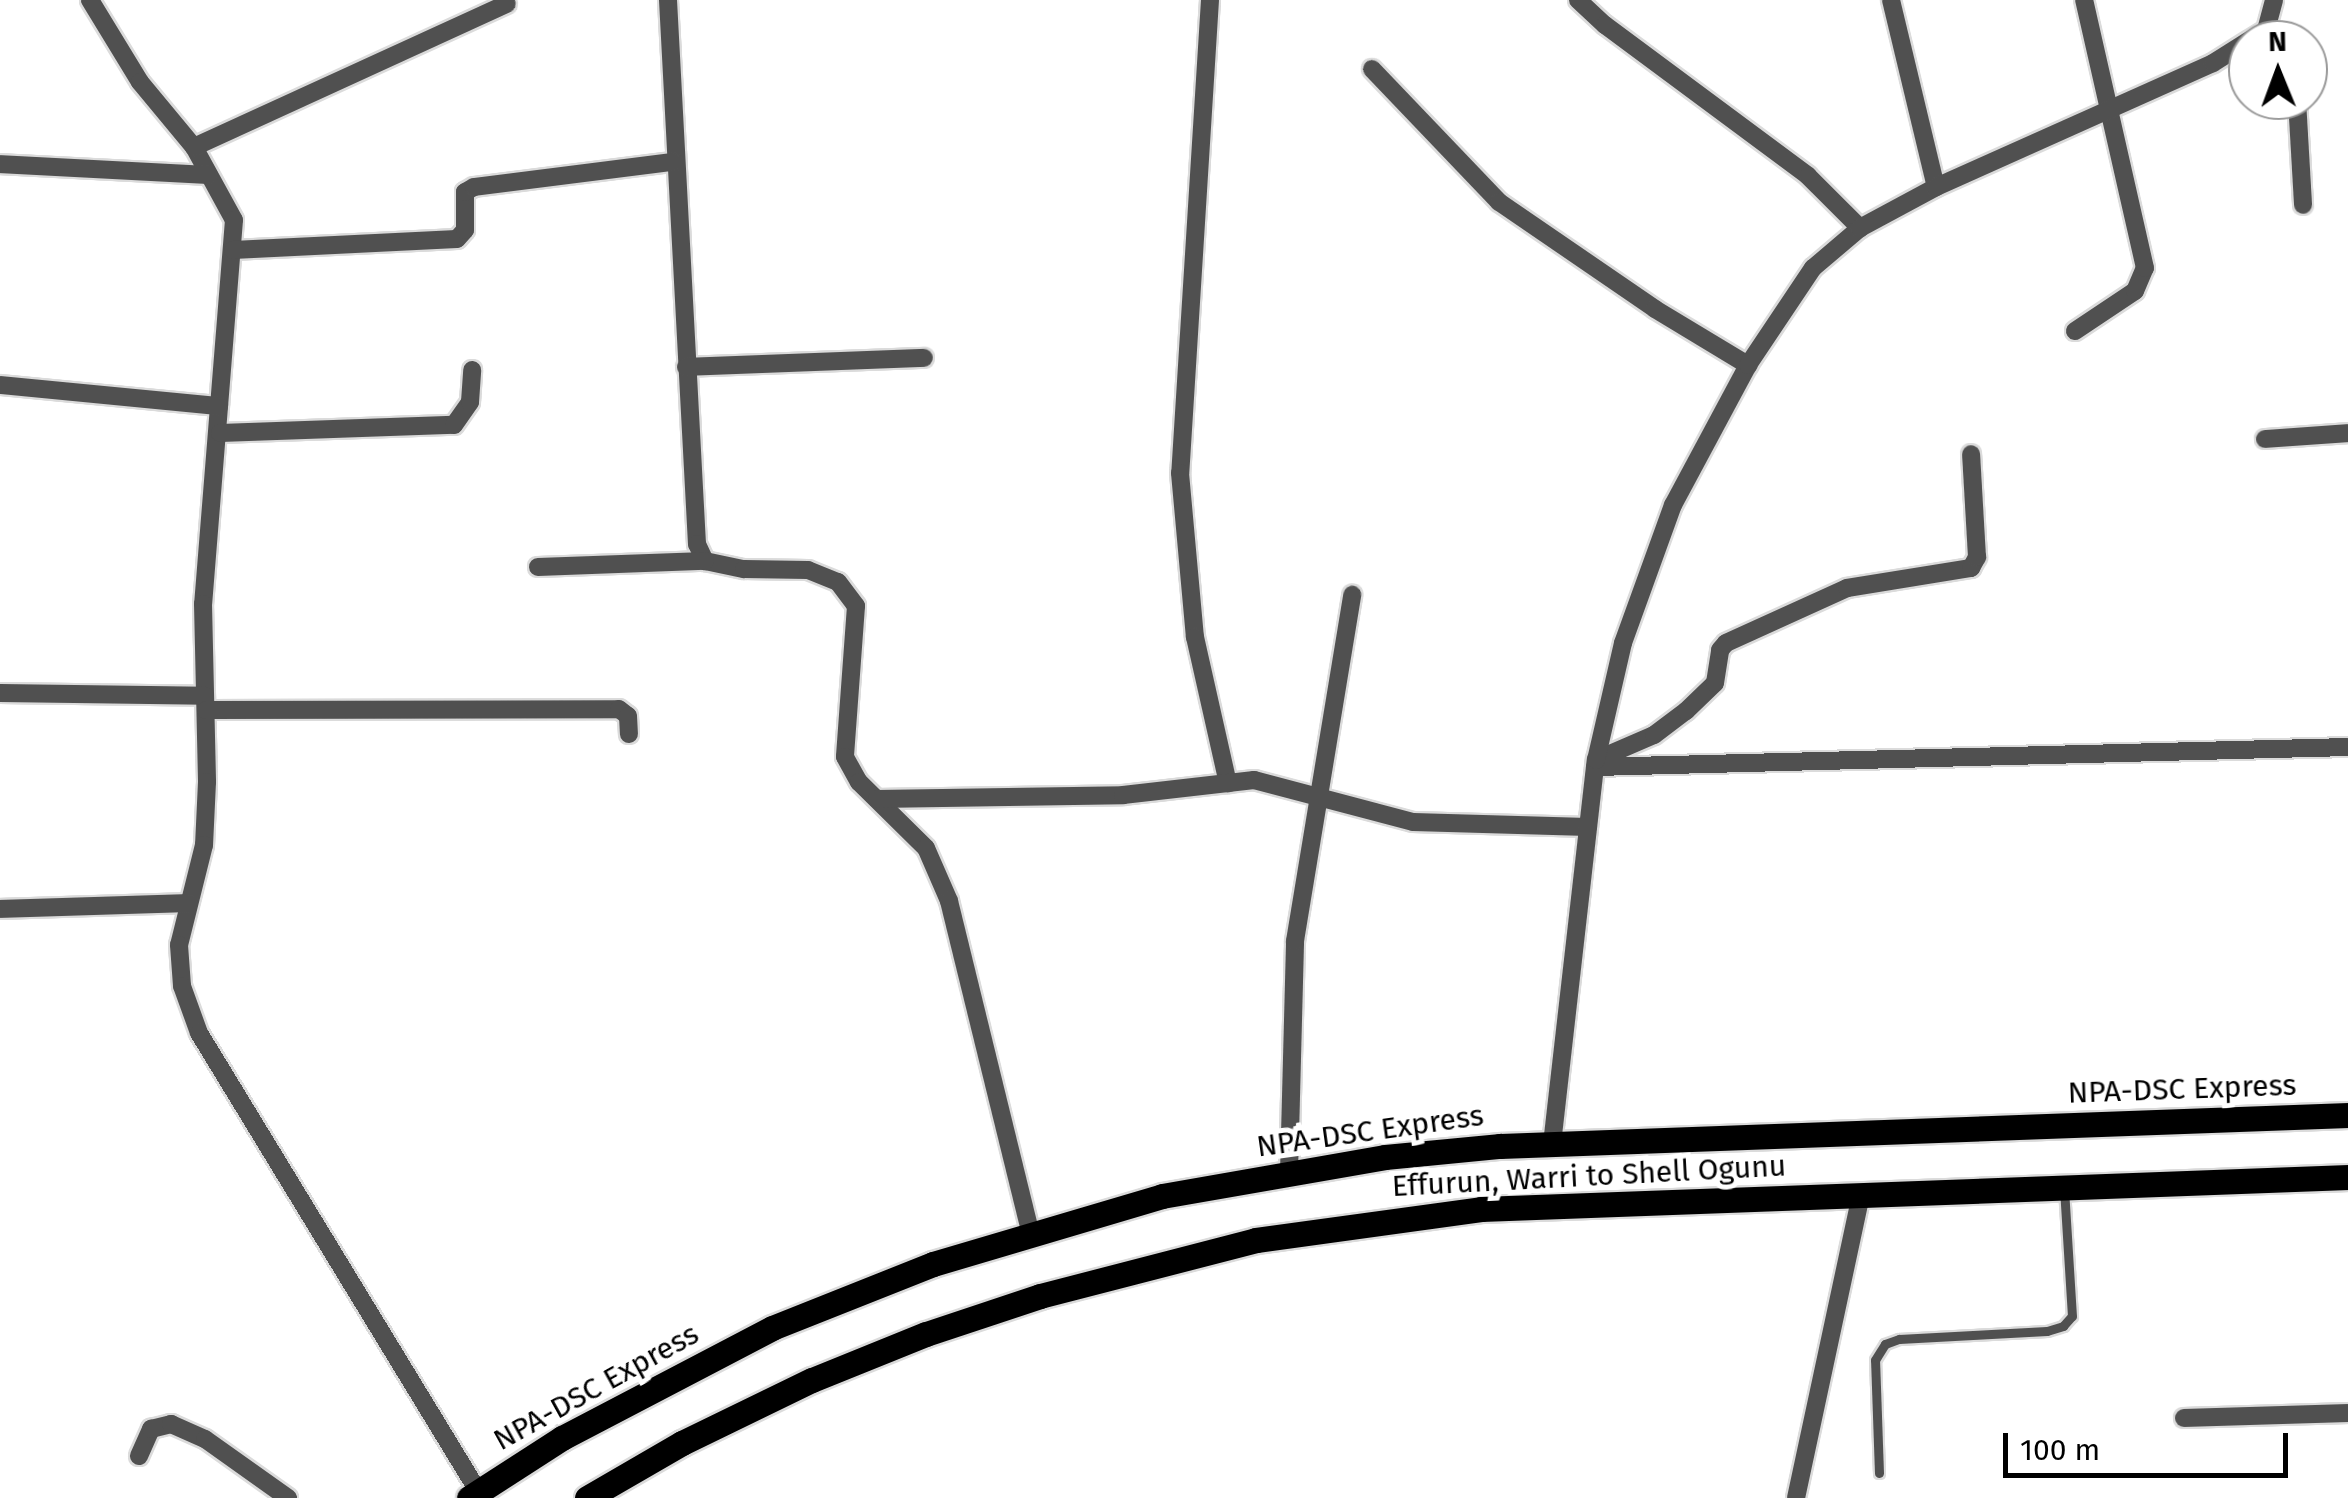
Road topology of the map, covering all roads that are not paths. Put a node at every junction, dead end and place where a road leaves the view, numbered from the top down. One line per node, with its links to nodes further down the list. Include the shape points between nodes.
1 (90, 0): 12 (street, via 140,82)
2 (668, 0): 13 (street)
3 (1210, 0): 39 (street, via 1180,473 1195,637)
4 (1578, 0): 18 (street, via 1808,176)
5 (1891, 0): 16 (street)
6 (2084, 0): 10 (street)
7 (508, 4): 12 (street)
8 (2228, 55): 10 (street)
9 (1372, 68): 22 (street, via 1499,202)
10 (2110, 108): 16 (street); 20 (street, via 2145,268 2135,291)
11 (2298, 120): 17 (street)
12 (194, 147): 15 (street)
13 (673, 162): 19 (street, via 474,186 465,192 465,230 457,238); 23 (street)
14 (0, 164): 15 (street)
15 (209, 176): 19 (street, via 234,220)
16 (1936, 186): 18 (street)
17 (2303, 205)
18 (1860, 228): 22 (street, via 1813,268)
19 (233, 250): 26 (street)
20 (2075, 330)
21 (924, 358): 23 (street)
22 (1748, 365): 38 (street, via 1673,505 1623,643)
23 (686, 368): 31 (street, via 697,544)
24 (472, 370): 27 (street, via 470,402 454,425)
25 (0, 384): 26 (street)
26 (219, 406): 27 (street)
27 (220, 433): 35 (street, via 203,604)
28 (2348, 433): 29 (street)
29 (2265, 438)
30 (1971, 454): 38 (street, via 1978,557 1971,568 1847,588 1726,643 1716,683 1686,711)
31 (705, 560): 32 (street); 41 (street, via 744,569 808,570 838,582 856,606 845,756)
32 (538, 566)
33 (1352, 595): 40 (street)
34 (0, 692): 35 (street)
35 (206, 703): 36 (street, via 619,709 628,716); 43 (street, via 204,845)
36 (629, 734)
37 (2348, 747): 38 (street)
38 (1595, 764): 42 (street)
39 (1228, 783): 40 (street, via 1254,780); 41 (street, via 1123,794)
40 (1319, 794): 42 (street, via 1413,822); 47 (street, via 1295,941)
41 (877, 800): 51 (street, via 926,848 949,901)
42 (1588, 827): 46 (street)
43 (188, 903): 44 (street); 56 (street, via 181,972 199,1033)
44 (0, 909)
45 (2348, 1115): 46 (main road, NPA-DSC Express)
46 (1552, 1144): 47 (main road, NPA-DSC Express, via 1385,1157)
47 (1289, 1174): 51 (main road, NPA-DSC Express, via 1162,1196)
48 (2348, 1177): 49 (main road, Effurun, Warri to Shell Ogunu)
49 (2064, 1187): 50 (main road, Effurun, Warri to Shell Ogunu); 55 (lane, via 2072,1316 2048,1331 1885,1344 1875,1360)
50 (1861, 1194): 58 (main road, Effurun, Warri to Shell Ogunu, via 1481,1209 1371,1221 1172,1259 1040,1296 812,1380); 59 (street)
51 (1031, 1235): 56 (main road, NPA-DSC Express, via 933,1264 772,1328 562,1438)
52 (2348, 1414): 53 (street)
53 (2184, 1418)
54 (139, 1456): 57 (street, via 151,1429 172,1424 206,1439)
55 (1879, 1474)
56 (473, 1495)
57 (288, 1498)
58 (587, 1498)
59 (1796, 1498)

